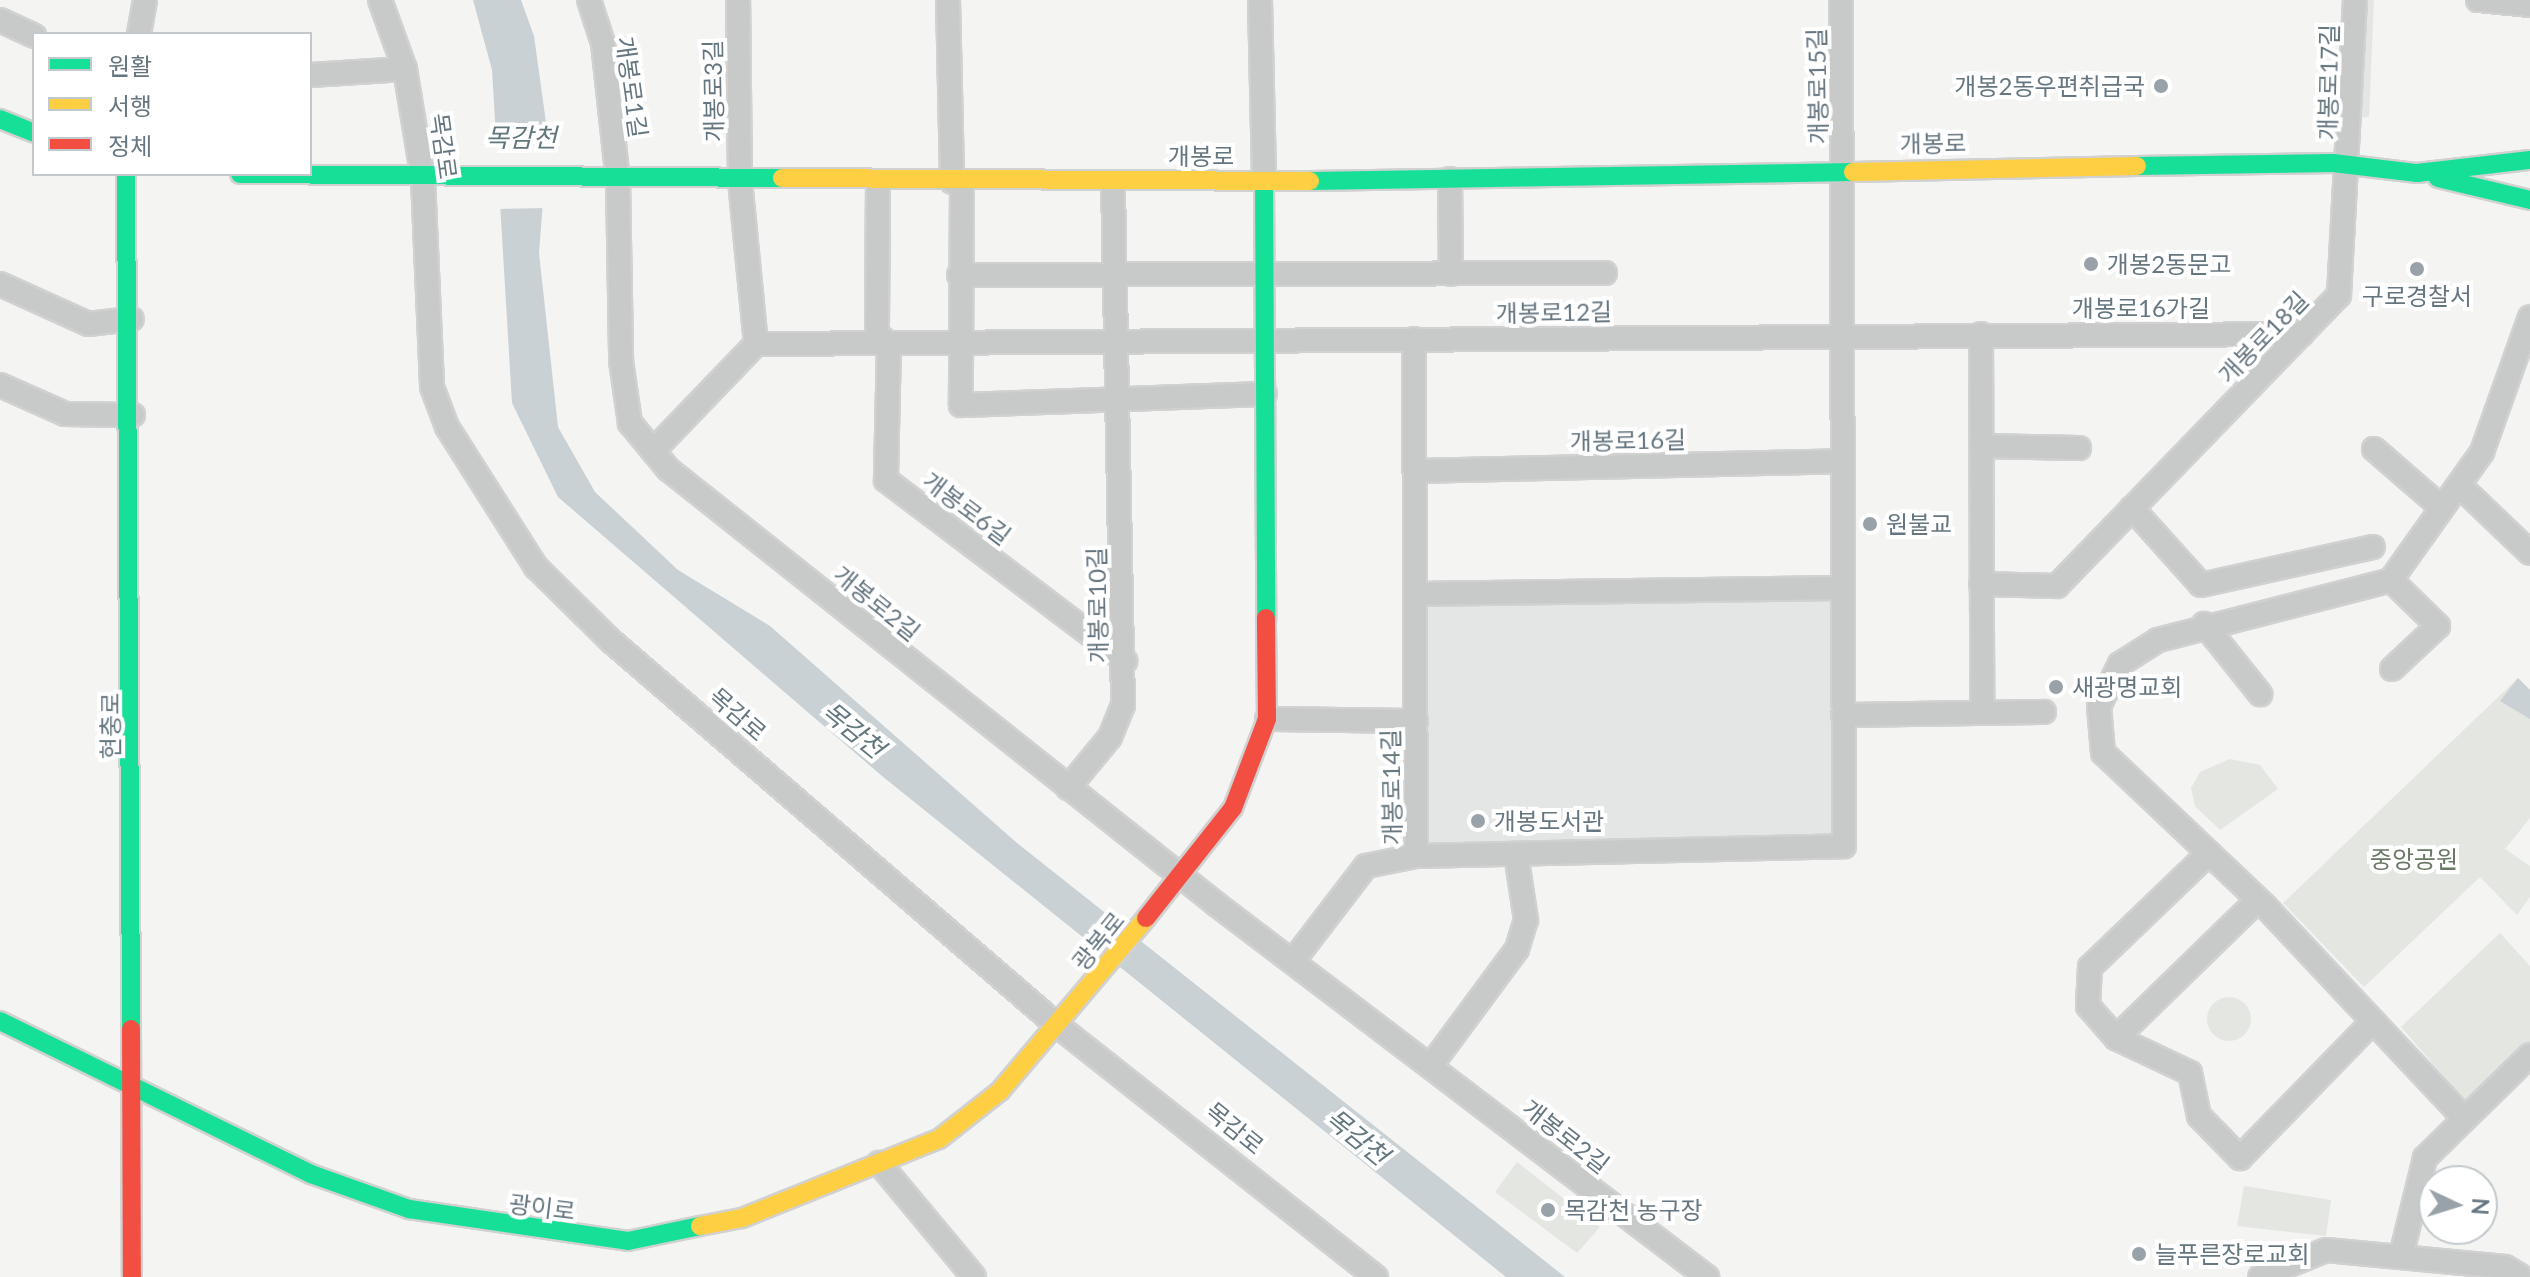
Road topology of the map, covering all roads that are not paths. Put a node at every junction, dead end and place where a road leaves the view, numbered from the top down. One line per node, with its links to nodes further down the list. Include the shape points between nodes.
1 (145, 0): 12 (street)
2 (380, 0): 14 (street, 목감로)
3 (589, 0): 27 (street, 개봉로1길, via 603,43)
4 (738, 0): 28 (street, 개봉로3길)
5 (948, 0): 30 (street)
6 (1260, 0): 32 (street)
7 (1841, 0): 20 (street, 개봉로15길)
8 (2355, 0): 19 (street, 개봉로17길)
9 (2478, 0): 10 (street)
10 (2530, 5)
11 (0, 20): 13 (street)
12 (139, 32)
13 (32, 35)
14 (405, 69): 15 (street); 24 (street, 목감로)
15 (312, 75)
16 (0, 119): 17 (street)
17 (32, 132)
18 (2530, 160): 21 (street)
19 (2352, 164): 20 (street, 개봉로); 21 (street, 개봉로); 45 (street, 개봉로18길, via 2339,295)
20 (1845, 171): 25 (street, 개봉로); 43 (street)
21 (2417, 173): 26 (street, 개봉로); 33 (street, 개봉로); 34 (street, via 2447,201)
22 (126, 176): 42 (street, 현충로)
23 (312, 176): 24 (street, 개봉로)
24 (432, 179): 27 (street, 개봉로); 87 (street, 목감로, via 428,355 439,410 536,567 610,640)
25 (1450, 179): 32 (street, 개봉로); 36 (street)
26 (2530, 179)
27 (613, 181): 28 (street, 개봉로); 59 (street, 개봉로2길, via 621,361 630,423)
28 (740, 182): 29 (street, 개봉로); 50 (street)
29 (878, 182): 30 (street, 개봉로); 51 (street, 개봉로6길, via 877,334)
30 (957, 182): 31 (street, 개봉로); 37 (street)
31 (1113, 182): 32 (street, 개봉로); 38 (street, 개봉로10길)
32 (1264, 182): 39 (street)
33 (2530, 200)
34 (2530, 218)
35 (1605, 273): 36 (street, 개봉로12길)
36 (1451, 274): 39 (street, 개봉로12길)
37 (959, 275): 38 (street); 48 (street)
38 (1116, 275): 39 (street, 개봉로12길); 49 (street, 개봉로10길)
39 (1264, 275): 47 (street)
40 (0, 284): 42 (street, via 88,324)
41 (2530, 317): 62 (street, via 2482,452)
42 (132, 319): 55 (street, 현충로)
43 (1843, 334): 44 (street, 개봉로16가길); 46 (street, 개봉로12길); 60 (street)
44 (1981, 334): 45 (street, 개봉로16가길); 56 (street)
45 (2302, 334): 64 (street, 개봉로18길)
46 (1414, 339): 47 (street, 개봉로12길); 61 (street, 개봉로14길)
47 (1264, 341): 49 (street); 53 (street)
48 (960, 342): 49 (street); 51 (street); 54 (street, via 961,405)
49 (1118, 342): 54 (street, 개봉로10길)
50 (756, 344): 51 (street); 59 (street)
51 (889, 344): 72 (street, 개봉로6길, via 886,480)
52 (0, 385): 55 (street, via 65,414)
53 (1265, 394): 54 (street, via 1140,396); 78 (street)
54 (1120, 404): 72 (street, 개봉로10길)
55 (133, 415): 93 (street, 현충로)
56 (1981, 446): 57 (street); 68 (street)
57 (2079, 448)
58 (2374, 449): 63 (street)
59 (653, 451): 80 (street, 개봉로2길)
60 (1842, 461): 61 (street, 개봉로16길); 69 (street)
61 (1415, 471): 70 (street, 개봉로14길)
62 (2460, 486): 63 (street); 66 (street)
63 (2441, 507): 67 (street)
64 (2132, 508): 65 (street, via 2201,585); 68 (street, 개봉로18길, via 2057,586)
65 (2373, 547)
66 (2530, 553)
67 (2391, 580): 71 (street, via 2364,593); 73 (street, via 2438,626)
68 (1981, 584): 75 (street)
69 (1842, 588): 70 (street); 77 (street)
70 (1416, 594): 79 (street, 개봉로14길)
71 (2204, 624): 74 (street); 81 (street, via 2158,640 2120,664 2099,706 2099,731 2103,753)
72 (1125, 661): 80 (street, 개봉로10길, via 1123,705 1110,737)
73 (2392, 669)
74 (2260, 694)
75 (1982, 708): 76 (street); 77 (street)
76 (2044, 712)
77 (1843, 715): 82 (street, 개봉로14길, via 1844,846)
78 (1267, 719): 79 (street); 84 (street, via 1233,808)
79 (1416, 721): 83 (street, 개봉로14길)
80 (1068, 788): 84 (street, 개봉로2길)
81 (2209, 853): 85 (street); 90 (street, via 2090,967 2088,1006)
82 (1516, 854): 83 (street, 개봉로14길); 92 (street, via 1526,920 1517,949)
83 (1416, 856): 86 (street, via 1366,866)
84 (1178, 879): 86 (street, 개봉로2길); 87 (street, 광복로)
85 (2258, 900): 89 (street); 90 (street)
86 (1293, 961): 92 (street, 개봉로2길)
87 (1065, 1019): 95 (street, 광이로, via 1000,1091 939,1139); 97 (street, 목감로)
88 (0, 1021): 93 (street, 광이로)
89 (2373, 1021): 90 (street, via 2240,1158 2199,1116 2190,1073); 94 (street)
90 (2116, 1038)
91 (2530, 1055): 94 (street)
92 (1432, 1064): 102 (street, 개봉로2길)
93 (136, 1083): 95 (street, 광이로, via 311,1174 409,1209 628,1241 742,1218); 99 (street, 현충로)
94 (2463, 1117): 96 (street, via 2425,1158)
95 (879, 1163): 100 (street)
96 (2401, 1256): 98 (street); 103 (street, via 2326,1250)
97 (1351, 1269): 101 (street, 목감로)
98 (2523, 1272)
99 (132, 1277)
100 (974, 1277)
101 (1376, 1277)
102 (1707, 1277)
103 (2260, 1277)

